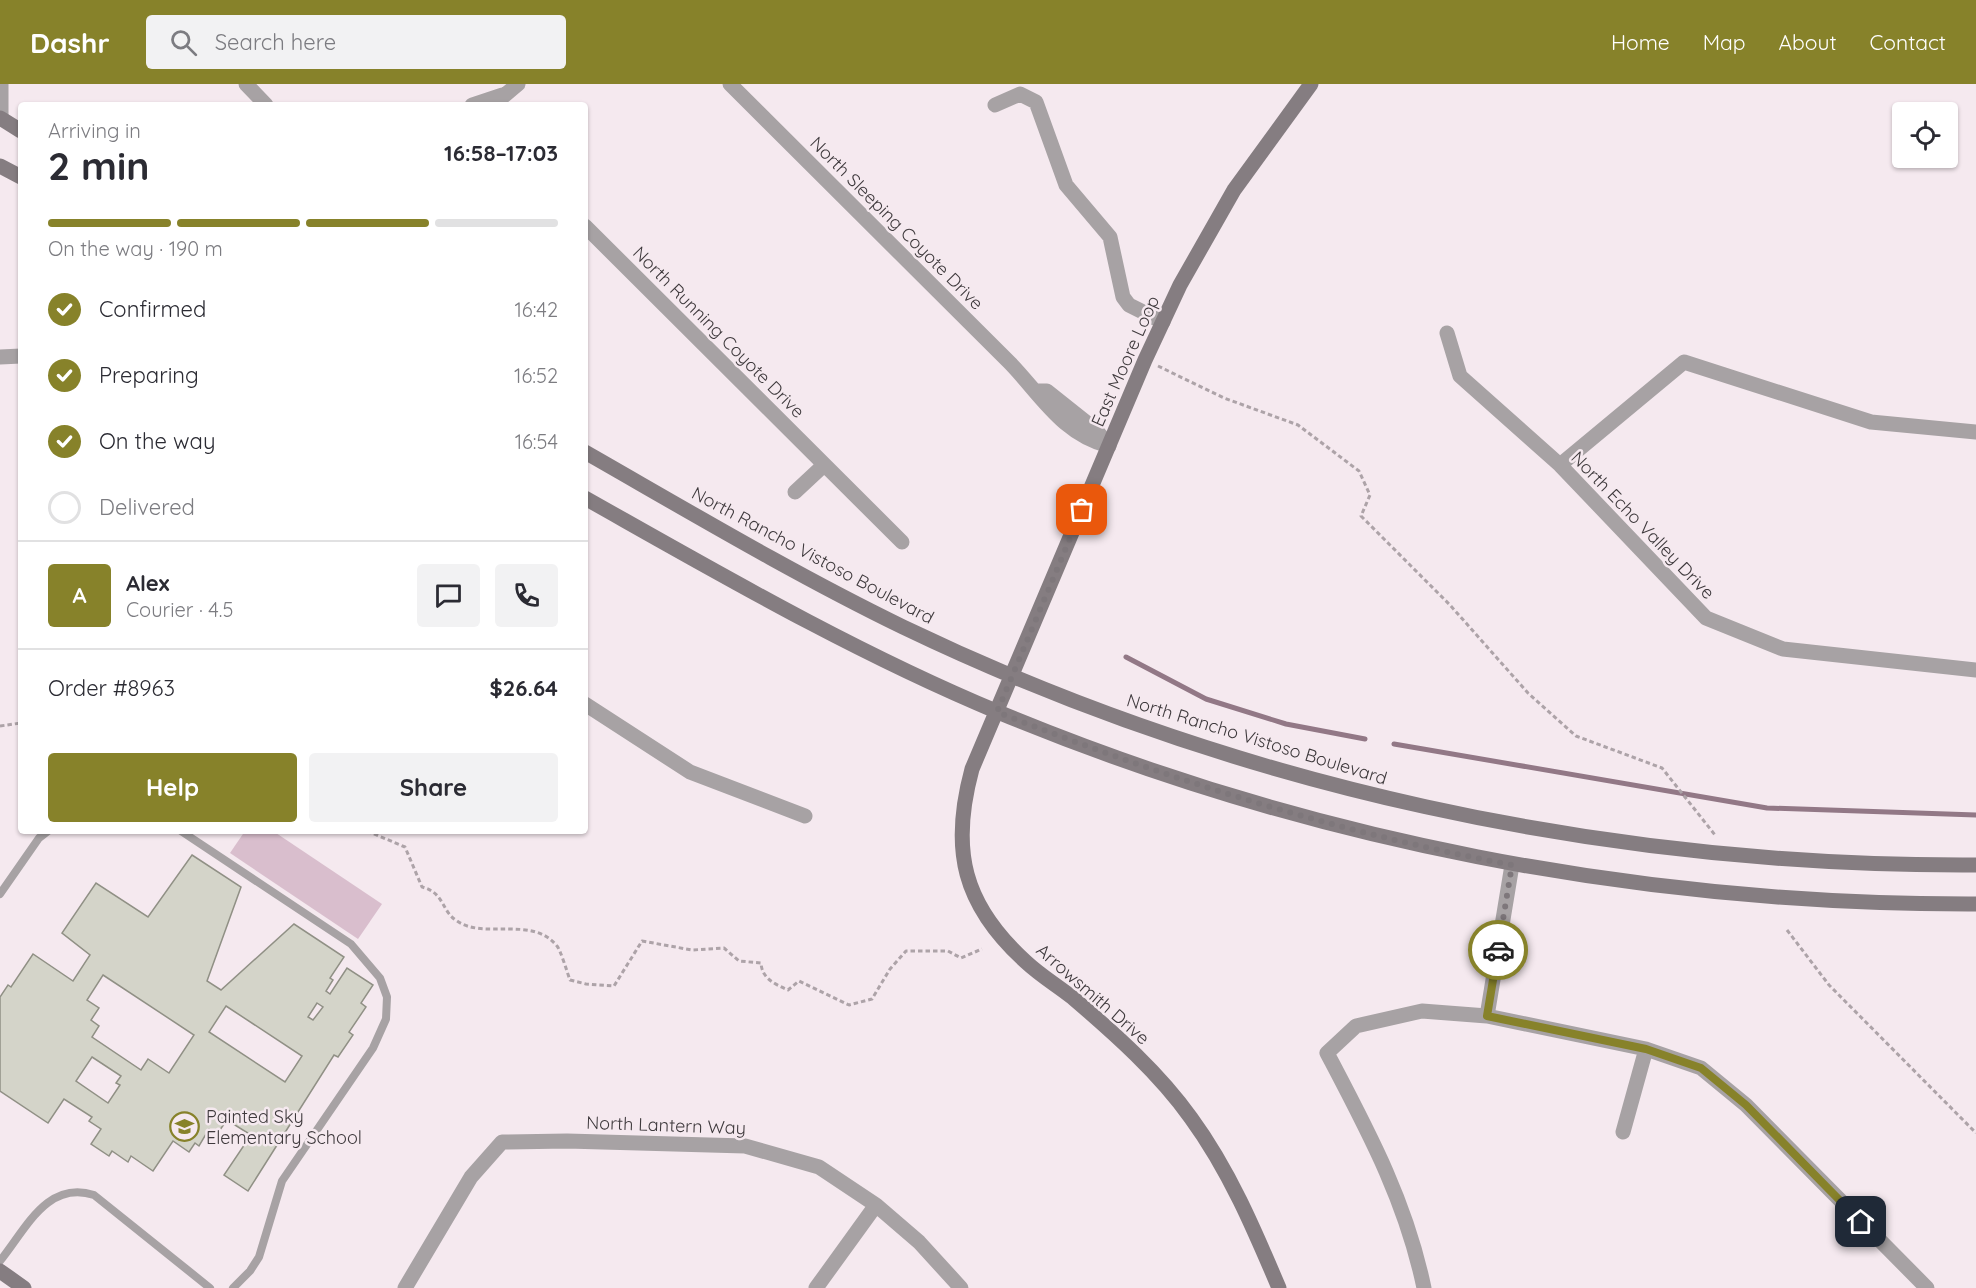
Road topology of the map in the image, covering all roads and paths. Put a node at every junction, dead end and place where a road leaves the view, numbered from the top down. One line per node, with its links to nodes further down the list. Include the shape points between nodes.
1 (1, 84): 10 (street)
2 (246, 84): 7 (street)
3 (518, 84): 6 (street)
4 (730, 84): 21 (street, North Sleeping Coyote Drive, via 1037,391 1040,400 1090,441)
5 (1311, 84): 15 (main road, East Moore Loop, via 1234,190)
6 (500, 97): 8 (street)
7 (263, 102)
8 (482, 102)
9 (995, 105): 15 (street, via 1020,94 1035,102 1066,185 1110,237 1122,297 1129,305)
10 (1, 119): 11 (main road)
11 (18, 129)
12 (0, 165): 13 (main road)
13 (18, 175)
14 (588, 229): 23 (street, North Running Coyote Drive)
15 (1163, 322): 19 (main road, East Moore Loop)
16 (1447, 333): 24 (street, North Echo Valley Drive, via 1460,376)
17 (18, 356): 18 (street)
18 (0, 357)
19 (1145, 360): 21 (main road, East Moore Loop); 38 (path, via 1224,398 1298,426 1359,471 1370,495 1361,516 1450,605 1528,693 1576,736 1662,768)
20 (1976, 432): 24 (street, via 1871,422 1684,362)
21 (1109, 446): 29 (main road, East Moore Loop)
22 (588, 454): 29 (main road, North Rancho Vistoso Boulevard, via 784,566 903,627)
23 (825, 465): 25 (street); 27 (street, North Running Coyote Drive)
24 (1560, 465): 28 (street, North Echo Valley Drive, via 1706,618 1783,649)
25 (795, 492)
26 (588, 500): 31 (main road, via 866,652)
27 (902, 542)
28 (1976, 670)
29 (1013, 675): 31 (main road, East Moore Loop); 40 (main road, North Rancho Vistoso Boulevard, via 1190,742 1365,794 1452,813 1588,837 1720,854)
30 (588, 706): 34 (street, via 690,772)
31 (997, 712): 39 (main road, via 1232,797 1308,819); 58 (main road, Arrowsmith Drive, via 972,769 960,826 963,858 978,904 1005,942 1122,1040 1191,1118 1244,1205)
32 (18, 723): 33 (path)
33 (0, 726)
34 (804, 816)
35 (44, 834): 41 (lane)
36 (186, 834): 54 (lane, via 351,944 380,978 387,997 386,1019 373,1048 282,1181 259,1257)
37 (374, 834): 44 (path, via 405,847 422,887 441,898 455,920 468,926 535,931 558,946 570,980 586,984 614,986 642,941 692,950 724,948 739,961 761,963 768,980 788,990 799,981 849,1005 872,999 906,951 948,951 961,958)
38 (1715, 835)
39 (1512, 865): 42 (main road, via 1788,900); 45 (street)
40 (1976, 865)
41 (0, 894)
42 (1976, 904)
43 (1787, 930): 48 (path, via 1829,985)
44 (982, 949)
45 (1487, 1016): 46 (street); 59 (street, via 1422,1011 1356,1026 1327,1053 1385,1165 1415,1243)
46 (1646, 1049): 47 (street); 60 (street, via 1701,1068 1746,1105)
47 (1623, 1132)
48 (1976, 1133)
49 (876, 1205): 55 (street, North Lantern Way, via 819,1167 745,1146 502,1142 471,1177); 56 (street); 57 (street, North Lantern Way, via 920,1242)
50 (0, 1261): 53 (lane, via 49,1199 66,1191 81,1191 94,1195)
51 (0, 1271): 52 (main road)
52 (24, 1288)
53 (210, 1288)
54 (233, 1288)
55 (405, 1288)
56 (816, 1288)
57 (961, 1288)
58 (1279, 1288)
59 (1424, 1288)
60 (1927, 1288)

